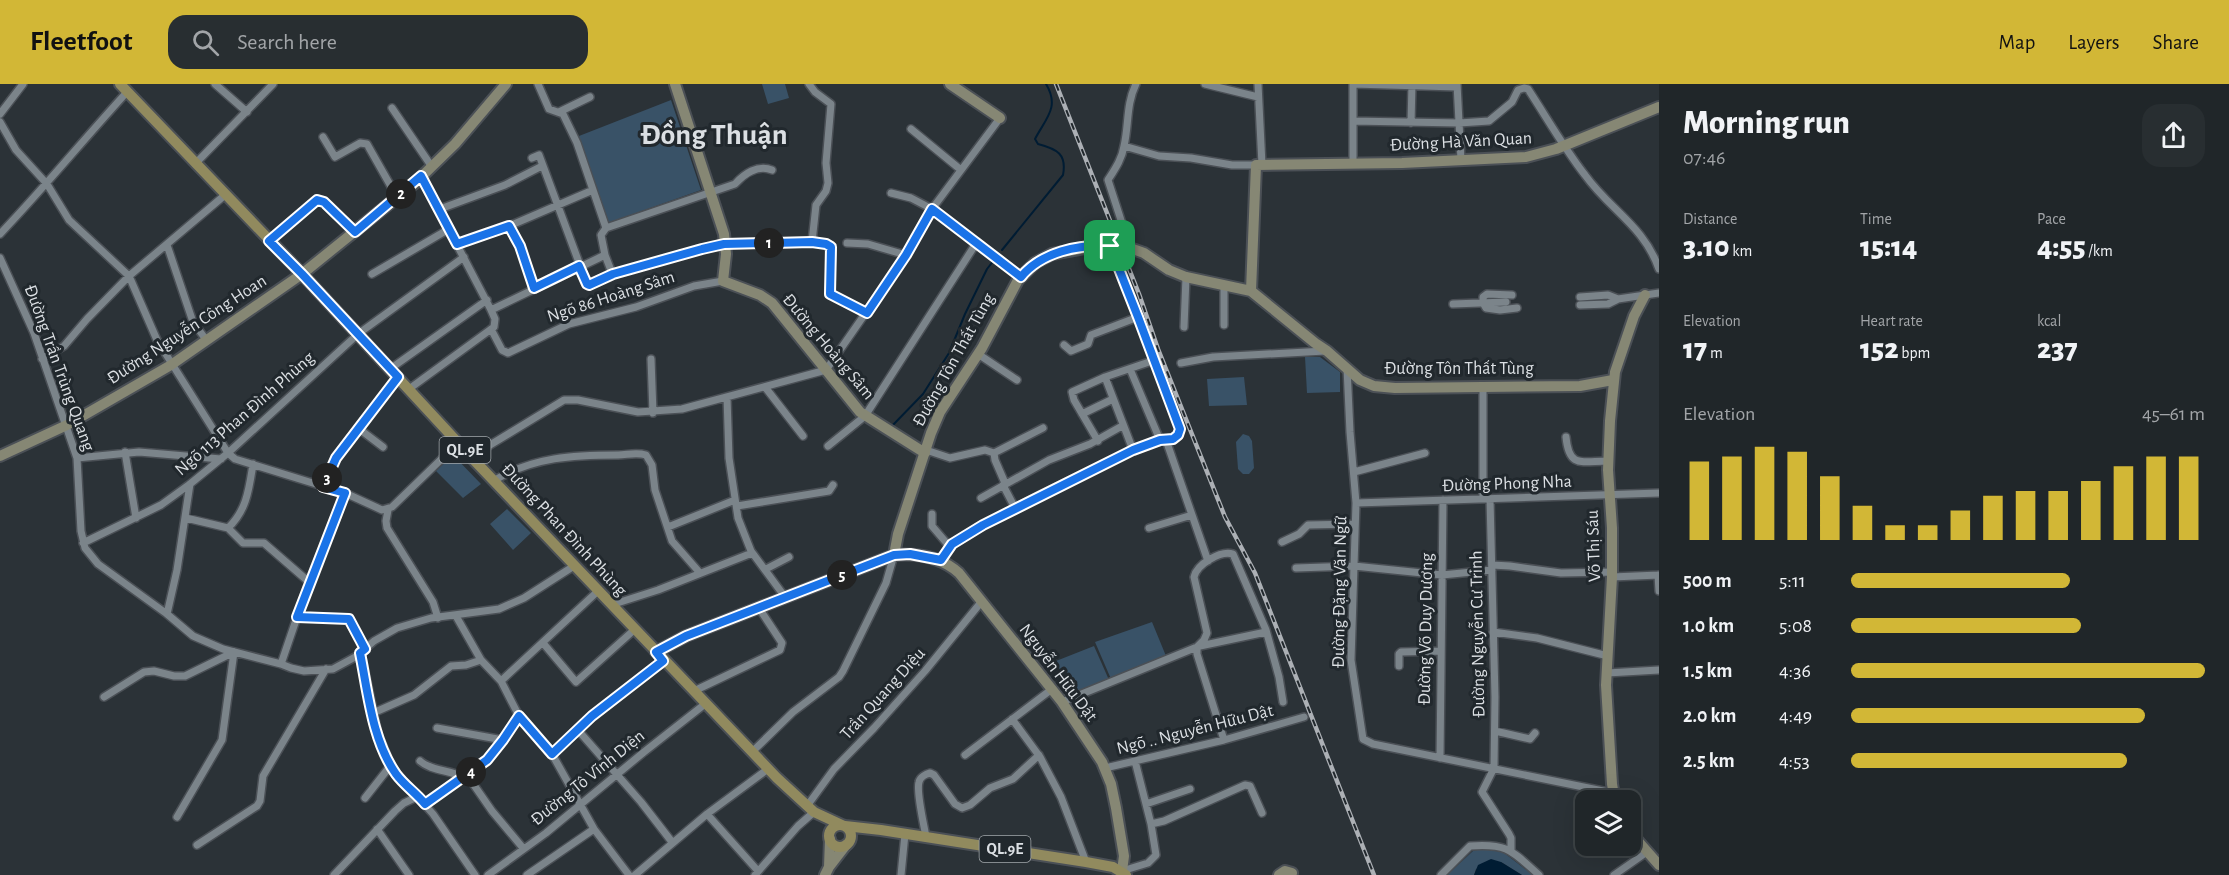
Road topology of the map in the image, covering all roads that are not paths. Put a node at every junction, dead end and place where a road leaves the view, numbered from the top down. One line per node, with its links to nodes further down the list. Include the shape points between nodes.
1 (23, 84): 22 (street)
2 (215, 84): 20 (street)
3 (273, 84): 20 (street)
4 (506, 84): 37 (street, Đường Nguyễn Công Hoan)
5 (538, 84): 21 (street, via 549,109)
6 (675, 84): 44 (street)
7 (809, 84): 57 (street, via 831,104 828,183 816,205)
8 (950, 84): 23 (street)
9 (1136, 84): 31 (street, via 1130,97)
10 (1205, 84): 17 (street)
11 (1258, 84): 17 (street)
12 (1353, 84): 13 (street); 25 (street)
13 (1412, 85): 14 (street); 26 (street)
14 (1457, 85): 27 (street)
15 (124, 88): 35 (main road, Đường Phan Đình Phùng / QL.9E); 42 (street)
16 (590, 97): 21 (street)
17 (1258, 97): 36 (street)
18 (1659, 107): 30 (street, Đường Hà Văn Quan)
19 (392, 108): 37 (street)
20 (247, 112): 35 (street)
21 (559, 112): 43 (street, via 577,143)
22 (0, 114)
23 (1000, 118): 40 (street)
24 (0, 122): 42 (street, via 16,150)
25 (1353, 122): 26 (street); 34 (street)
26 (1411, 123): 27 (street)
27 (1459, 123): 30 (street, via 1489,121 1524,88); 33 (street)
28 (911, 129): 40 (street)
29 (323, 137): 47 (street, via 335,157 360,143 367,144)
30 (1564, 145): 33 (street, Đường Hà Văn Quan, via 1526,157); 70 (street, via 1585,176 1639,232)
31 (1124, 146): 36 (street, via 1159,156); 64 (street, via 1108,180)
32 (532, 158): 38 (street, via 538,155)
33 (1461, 160): 34 (street, Đường Hà Văn Quan)
34 (1353, 163): 36 (street, Đường Hà Văn Quan)
35 (195, 164): 46 (main road, Đường Phan Đình Phùng / QL.9E)
36 (1259, 165): 80 (street)
37 (432, 166): 41 (street, Đường Nguyễn Công Hoan)
38 (542, 166): 48 (street); 49 (street, via 505,185)
39 (772, 170): 44 (street, via 761,168 743,175 735,184)
40 (961, 170): 50 (street)
41 (421, 176): 47 (street, Đường Nguyễn Công Hoan); 49 (street)
42 (47, 184): 55 (street); 74 (street, via 69,220)
43 (593, 190): 48 (street); 52 (street)
44 (709, 192): 52 (street); 61 (street)
45 (891, 193): 50 (street)
46 (225, 195): 56 (main road, Đường Phan Đình Phùng / QL.9E); 62 (street)
47 (398, 197): 54 (street, Đường Nguyễn Công Hoan)
48 (556, 205): 51 (street); 69 (street)
49 (440, 208): 53 (street)
50 (932, 209): 58 (street); 66 (street)
51 (509, 226): 60 (street); 79 (street)
52 (606, 228): 65 (street, via 601,235)
53 (449, 229): 60 (street); 72 (street)
54 (355, 232): 56 (street, via 317,200); 71 (street, Đường Nguyễn Công Hoan)
55 (0, 234)
56 (269, 241): 71 (main road, Đường Phan Đình Phùng / QL.9E)
57 (812, 242): 61 (street); 91 (street, via 831,247 830,294)
58 (977, 242): 75 (street); 120 (street)
59 (848, 243): 66 (street, via 868,244)
60 (457, 244): 67 (street)
61 (724, 244): 73 (street); 77 (street)
62 (167, 245): 74 (street); 97 (street, via 193,322)
63 (1110, 246): 64 (street, Đường Tôn Thất Tùng); 75 (street, Đường Tôn Thất Tùng, via 1052,254); 92 (street)
64 (1130, 248): 76 (street, Đường Tôn Thất Tùng)
65 (605, 255): 69 (street); 73 (street)
66 (906, 255): 91 (street)
67 (464, 257): 84 (street); 96 (street, Ngõ 113 Phan Đình Phùng)
68 (0, 258): 101 (street, Đường Trần Trùng Quang, via 20,298)
69 (579, 266): 73 (street, via 588,285); 79 (street)
70 (1659, 269)
71 (302, 274): 96 (main road, Đường Phan Đình Phùng / QL.9E); 97 (street, Đường Nguyễn Công Hoan)
72 (372, 274)
73 (613, 274)
74 (129, 276): 101 (street, via 64,346); 105 (street)
75 (1021, 277): 100 (street, Đường Tôn Thất Tùng)
76 (1186, 277): 78 (street, Đường Tôn Thất Tùng); 94 (street)
77 (723, 281): 95 (street, Ngõ 86 Hoàng Sâm, via 694,285 636,307 569,324 508,353 502,350); 108 (street, Đường Hoàng Sâm, via 772,303)
78 (1224, 285): 80 (street, Đường Tôn Thất Tùng); 93 (street)
79 (534, 288): 90 (street)
80 (1251, 291): 99 (street, Đường Tôn Thất Tùng)
81 (1659, 293): 82 (street)
82 (1645, 295): 85 (street, via 1608,304); 112 (street, Võ Thị Sáu)
83 (1512, 296): 87 (street, via 1487,294)
84 (486, 300): 90 (street); 109 (street)
85 (1580, 301)
86 (1506, 302): 87 (street)
87 (1482, 303): 88 (street); 89 (street, via 1491,310)
88 (1453, 304)
89 (1517, 308)
90 (491, 310): 95 (street, via 495,322)
91 (867, 313): 108 (street)
92 (1138, 317): 98 (street, via 1093,334 1088,344 1071,351); 103 (street)
93 (1224, 325)
94 (1184, 327)
95 (491, 329): 115 (street)
96 (358, 334): 109 (main road, Đường Phan Đình Phùng / QL.9E); 135 (street, Ngõ 113 Phan Đình Phùng)
97 (207, 341): 105 (street, Đường Nguyễn Công Hoan)
98 (1064, 345)
99 (1327, 351): 104 (street, via 1213,357); 106 (street, Đường Tôn Thất Tùng)
100 (978, 354): 111 (street); 133 (street, Đường Tôn Thất Tùng, via 940,412)
101 (42, 359): 121 (street, Đường Trần Trùng Quang)
102 (651, 359): 118 (street)
103 (1155, 360): 107 (street); 127 (street, via 1180,429 1178,435)
104 (1181, 363)
105 (171, 364): 121 (street, Đường Nguyễn Công Hoan); 135 (street)
106 (1347, 368): 113 (street, Đường Tôn Thất Tùng, via 1360,380 1381,387); 144 (street, Đường Đặng Văn Ngữ)
107 (1130, 369): 110 (street); 127 (street)
108 (826, 370): 114 (street); 120 (street, Đường Hoàng Sâm)
109 (394, 373): 115 (main road, Đường Phan Đình Phùng / QL.9E); 123 (street)
110 (1105, 377): 117 (street); 119 (street, via 1072,392)
111 (1017, 380)
112 (1613, 380): 113 (street, Đường Tôn Thất Tùng, via 1580,386); 142 (street, Võ Thị Sáu)
113 (1483, 386): 154 (street, Đường Nguyễn Cư Trinh)
114 (765, 387): 116 (street); 125 (street)
115 (410, 389): 129 (main road, Đường Phan Đình Phùng / QL.9E)
116 (727, 397): 118 (street); 156 (street, via 729,458)
117 (1113, 399): 119 (street); 122 (street)
118 (653, 412): 141 (street, via 564,400)
119 (1082, 414): 128 (street)
120 (865, 416): 130 (street); 133 (street, Đường Hoàng Sâm)
121 (67, 425): 138 (street, Đường Nguyễn Công Hoan); 139 (street, Đường Trần Trùng Quang)
122 (1122, 426): 128 (street); 132 (street)
123 (358, 428): 131 (street); 149 (street, via 336,458)
124 (1043, 428): 136 (street)
125 (803, 436)
126 (1566, 437): 142 (street, via 1572,459)
127 (1163, 440): 132 (street); 161 (street)
128 (1098, 441): 147 (street, via 1048,460)
129 (458, 442): 141 (main road, Đường Phan Đình Phùng / QL.9E); 159 (street)
130 (828, 446)
131 (383, 447)
132 (1133, 450): 158 (street)
133 (926, 451): 136 (street, via 950,458 985,450); 172 (street, Đường Tôn Thất Tùng)
134 (125, 452): 139 (street); 140 (street); 162 (street)
135 (228, 453): 140 (street, Ngõ 113 Phan Đình Phùng); 143 (street, via 238,461)
136 (994, 453): 147 (street)
137 (1425, 453): 144 (street)
138 (0, 456)
139 (77, 458): 169 (street, Đường Trần Trùng Quang)
140 (221, 459): 146 (street, Ngõ 113 Phan Đình Phùng)
141 (472, 459): 145 (main road, Đường Phan Đình Phùng / QL.9E)
142 (1608, 461): 152 (street, Võ Thị Sáu)
143 (253, 464): 149 (street); 166 (street, via 247,500)
144 (1354, 472): 157 (street, Đường Đặng Văn Ngữ)
145 (495, 480): 165 (street, via 549,458 643,454 652,465); 176 (main road, Đường Phan Đình Phùng / QL.9E)
146 (190, 484): 162 (street, Ngõ 113 Phan Đình Phùng); 163 (street)
147 (1004, 484): 153 (street); 158 (street)
148 (833, 485): 156 (street, via 829,491)
149 (323, 487): 150 (street)
150 (345, 493): 159 (street); 185 (street)
151 (1659, 493): 152 (street, Đường Phong Nha)
152 (1608, 496): 154 (street, Đường Phong Nha); 183 (street, Võ Thị Sáu)
153 (981, 498)
154 (1486, 499): 155 (street, Đường Phong Nha); 179 (street, Đường Nguyễn Cư Trinh)
155 (1443, 500): 157 (street, Đường Phong Nha); 182 (street, Đường Võ Duy Dương)
156 (736, 503): 165 (street); 171 (street)
157 (1356, 503): 164 (street, Đường Đặng Văn Ngữ)
158 (1015, 508): 170 (street)
159 (388, 510): 195 (street, via 387,528 433,602)
160 (932, 514): 170 (street, via 932,526)
161 (1192, 515): 167 (street); 175 (street)
162 (136, 518): 169 (street, Ngõ 113 Phan Đình Phùng)
163 (186, 518): 166 (street); 192 (street)
164 (1355, 524): 168 (street, via 1308,525); 177 (street, Đường Đặng Văn Ngữ)
165 (668, 527): 181 (street, via 672,541)
166 (228, 528): 185 (street, via 243,543 264,543)
167 (1149, 528)
168 (1282, 542)
169 (83, 543): 192 (street, via 98,564)
170 (950, 547): 174 (street)
171 (751, 551): 180 (street); 181 (street)
172 (894, 555): 174 (street, Nguyễn Hữu Dật); 188 (street); 229 (street, via 886,583 839,677 786,718)
173 (789, 557): 180 (street)
174 (941, 560): 189 (street, Nguyễn Hữu Dật, via 959,573)
175 (1208, 561): 197 (street, via 1233,554); 200 (street, via 1194,577 1207,633)
176 (574, 566): 186 (main road, Đường Phan Đình Phùng / QL.9E); 193 (street, via 499,609)
177 (1354, 566): 178 (street); 182 (street); 233 (street, Đường Đặng Văn Ngữ, via 1352,660 1363,739)
178 (1296, 568)
179 (1492, 568): 182 (street); 183 (street, via 1510,566); 198 (street, Đường Nguyễn Cư Trinh)
180 (766, 569): 188 (street)
181 (700, 573): 190 (street)
182 (1442, 575): 202 (street, Đường Võ Duy Dương)
183 (1612, 575): 184 (street); 204 (street, Võ Thị Sáu)
184 (1659, 575): 187 (street)
185 (309, 582): 194 (street)
186 (598, 591): 190 (main road, Đường Phan Đình Phùng / QL.9E); 199 (street)
187 (1659, 591)
188 (785, 597): 191 (street)
189 (982, 601): 213 (street, Nguyễn Hữu Dật); 250 (street, Trần Quang Diệu, via 918,679 834,770)
190 (610, 605): 196 (main road, Đường Phan Đình Phùng / QL.9E)
191 (759, 608): 205 (street, via 686,636); 214 (street, via 782,644 780,650)
192 (167, 614): 203 (street, via 193,636)
193 (456, 616): 195 (street); 206 (street)
194 (297, 617): 201 (street, via 349,619); 207 (street)
195 (438, 618): 201 (street, via 397,628)
196 (634, 630): 199 (street, via 576,682); 205 (main road, Đường Phan Đình Phùng / QL.9E)
197 (1266, 632): 200 (street); 217 (street)
198 (1493, 632): 204 (street, via 1538,638); 225 (street, Đường Nguyễn Cư Trinh)
199 (543, 643): 212 (street)
200 (1199, 647): 216 (street); 228 (street, via 1197,654)
201 (363, 651): 209 (street, via 333,669); 219 (street)
202 (1441, 651): 208 (street, via 1401,652); 233 (street, Đường Võ Duy Dương)
203 (234, 652): 207 (street); 215 (street, via 184,676 144,672); 253 (street, via 222,741)
204 (1608, 656): 211 (street, Võ Thị Sáu)
205 (660, 657): 214 (main road, Đường Phan Đình Phùng / QL.9E); 224 (street)
206 (482, 660): 212 (street); 219 (street, via 451,666 414,695)
207 (281, 664): 209 (street, via 304,671)
208 (1399, 666)
209 (326, 669): 264 (street, via 263,776 257,806)
210 (1659, 670): 211 (street)
211 (1607, 673): 244 (street, Võ Thị Sáu)
212 (501, 681): 220 (street)
213 (1052, 689): 216 (street, Nguyễn Hữu Dật); 222 (street)
214 (694, 691): 218 (main road, Đường Phan Đình Phùng / QL.9E)
215 (104, 697)
216 (1062, 702): 237 (street, Nguyễn Hữu Dật)
217 (1283, 702)
218 (705, 704): 229 (main road, Đường Phan Đình Phùng / QL.9E); 240 (street, Đường Tô Vĩnh Diện)
219 (373, 713): 236 (street)
220 (519, 716): 227 (street); 230 (street)
221 (1304, 717): 228 (street, Ngõ .. Nguyễn Hữu Dật)
222 (1012, 719): 231 (street); 232 (street)
223 (437, 728): 227 (street)
224 (577, 729): 230 (street); 240 (street)
225 (1495, 731): 226 (street, via 1530,739); 238 (street, Đường Nguyễn Cư Trinh)
226 (1535, 733)
227 (503, 740): 241 (street, via 487,760)
228 (1224, 740): 235 (street, Ngõ .. Nguyễn Hữu Dật)
229 (752, 752): 239 (main road, Đường Phan Đình Phùng / QL.9E)
230 (552, 754): 249 (street)
231 (965, 755)
232 (1039, 755): 260 (street, via 1013,779 984,791 970,805 959,807 934,776 923,776 919,791); 269 (street, via 1069,814)
233 (1440, 758): 238 (street, Đường Đặng Văn Ngữ)
234 (420, 761): 241 (street)
235 (1135, 761): 237 (street, Ngõ .. Nguyễn Hữu Dật); 248 (street)
236 (391, 765): 245 (street); 246 (street)
237 (1105, 768): 274 (street, Nguyễn Hữu Dật, via 1112,784)
238 (1494, 768): 243 (street, Đường Đặng Văn Ngữ); 267 (street, via 1482,789 1483,795 1509,834)
239 (768, 770): 250 (main road, Đường Phan Đình Phùng / QL.9E); 252 (street)
240 (617, 774): 249 (street, Đường Tô Vĩnh Diện); 262 (street)
241 (465, 776): 247 (street); 266 (street)
242 (1190, 789): 248 (street)
243 (1585, 790)
244 (1614, 790)
245 (418, 796): 247 (street); 257 (street, via 404,803)
246 (365, 798)
247 (425, 804): 277 (street)
248 (1146, 804): 254 (street)
249 (579, 805): 256 (street); 266 (street, Đường Tô Vĩnh Diện)
250 (810, 809): 255 (main road, Đường Phan Đình Phùng / QL.9E); 261 (main road, Đường Phan Đình Phùng / QL.9E); 273 (street, Trần Quang Diệu)
251 (1262, 813): 254 (street, via 1250,786 1245,785)
252 (706, 814): 262 (street); 273 (street)
253 (177, 817)
254 (1151, 824): 274 (street, via 1156,855 1148,863)
255 (844, 826): 258 (main road, QL.9E); 261 (main road, via 834,827); 263 (main road, via 851,832)
256 (594, 829): 280 (street); 281 (street)
257 (377, 830): 275 (street); 276 (street)
258 (881, 830): 259 (main road, QL.9E); 263 (main road, QL.9E)
259 (905, 834): 260 (main road, QL.9E); 283 (street)
260 (926, 837): 269 (main road, QL.9E)
261 (830, 838): 263 (main road, via 836,846); 272 (street)
262 (672, 842): 282 (street)
263 (848, 843): 272 (street)
264 (197, 845)
265 (1641, 845): 268 (street)
266 (524, 848): 271 (street, Đường Tô Vĩnh Diện)
267 (1511, 850): 286 (street, via 1491,844 1470,846); 287 (street)
268 (1647, 852): 270 (street); 288 (street)
269 (1086, 862): 274 (main road, QL.9E)
270 (1659, 865)
271 (497, 868): 278 (street, Đường Tô Vĩnh Diện); 279 (street)
272 (827, 871)
273 (757, 873)
274 (1124, 873)
275 (334, 875)
276 (409, 875)
277 (475, 875)
278 (488, 875)
279 (503, 875)
280 (528, 875)
281 (629, 875)
282 (635, 875)
283 (901, 875)
284 (1279, 875): 285 (street)
285 (1291, 875)
286 (1441, 875)
287 (1539, 875)
288 (1614, 875)

